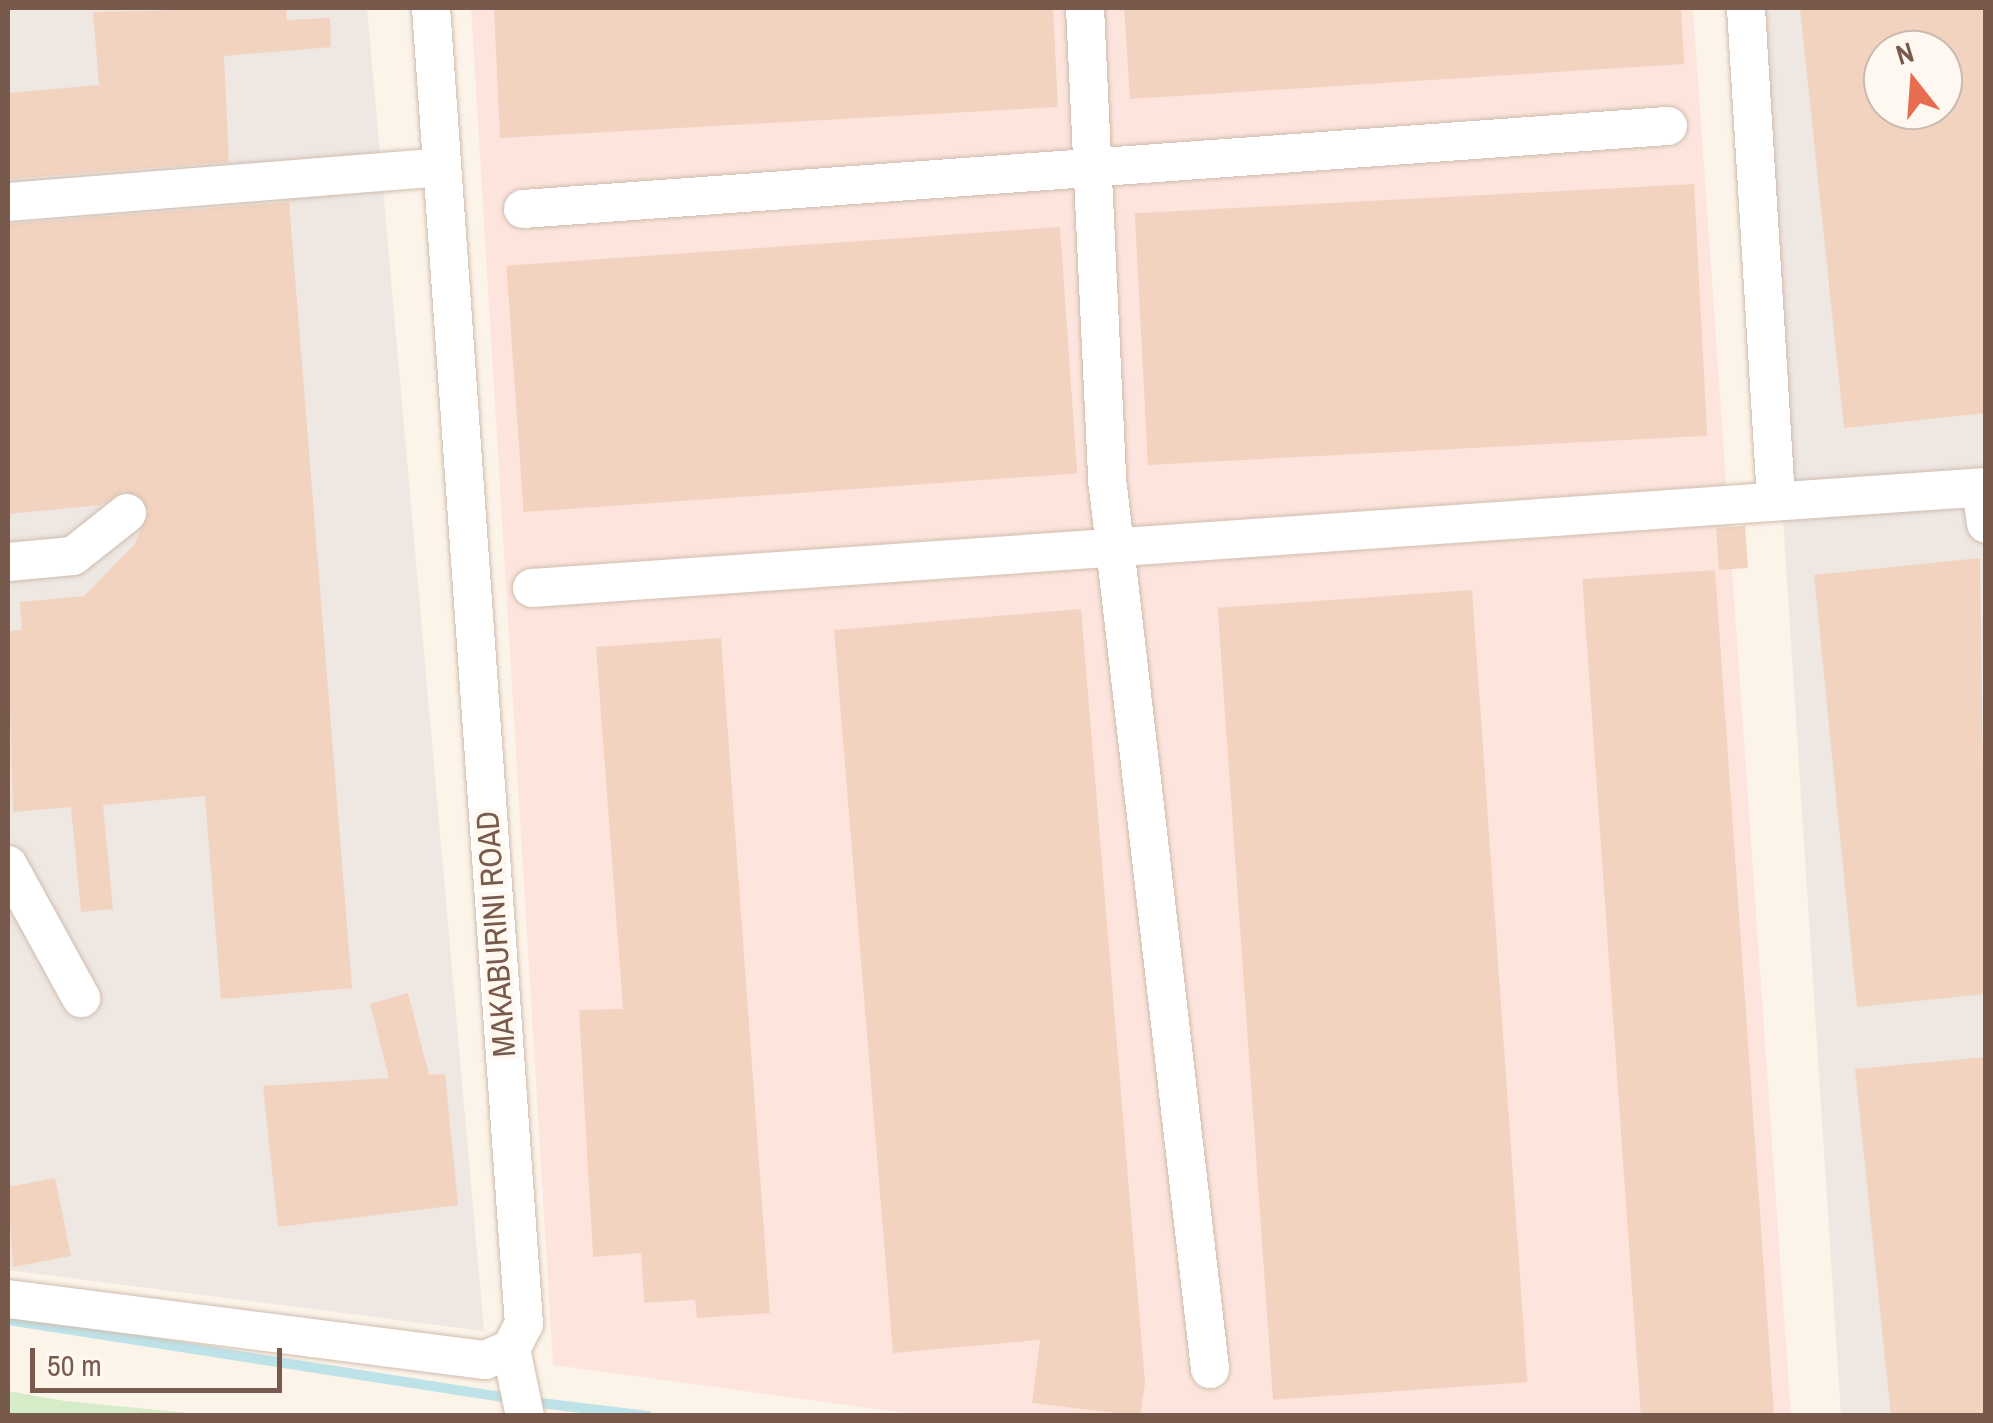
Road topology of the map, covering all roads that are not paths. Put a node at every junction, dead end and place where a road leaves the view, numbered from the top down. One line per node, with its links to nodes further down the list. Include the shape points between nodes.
1 (431, 8): 6 (street, MAKABURINI ROAD)
2 (1085, 8): 5 (street)
3 (1746, 8): 9 (street)
4 (1668, 126): 5 (street)
5 (1097, 166): 8 (street); 12 (street)
6 (442, 167): 7 (street); 18 (street, MAKABURINI ROAD, via 523,1310)
7 (8, 202)
8 (523, 209)
9 (1776, 496): 10 (street); 12 (street)
10 (1984, 499)
11 (127, 513): 13 (street, via 73,556)
12 (1118, 548): 14 (street); 19 (street)
13 (8, 562)
14 (532, 588)
15 (8, 865): 16 (street)
16 (81, 998)
17 (8, 1299): 18 (street, via 485,1360)
18 (511, 1349): 20 (street)
19 (1210, 1368)
20 (525, 1416)

